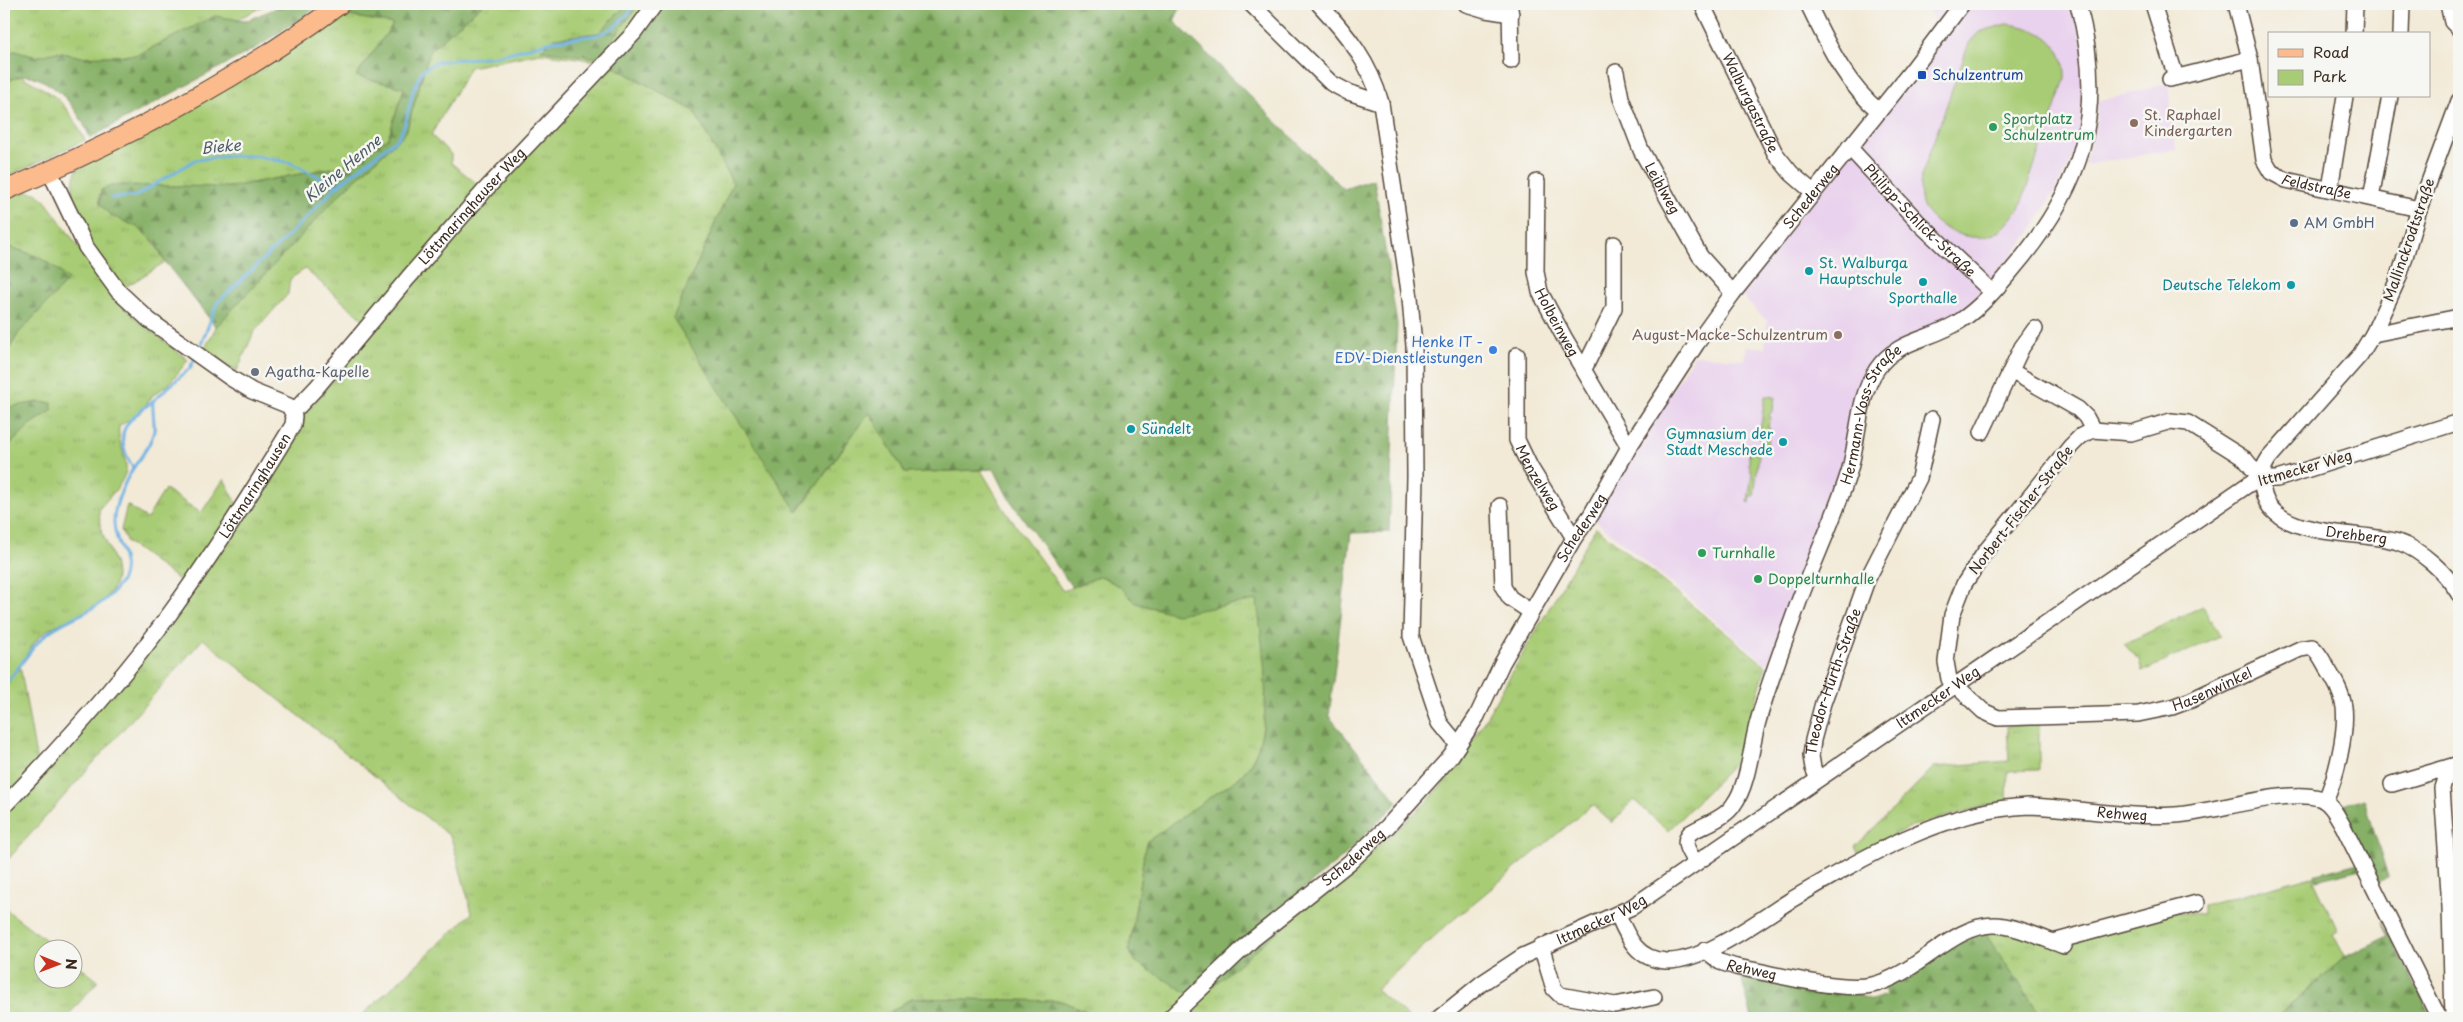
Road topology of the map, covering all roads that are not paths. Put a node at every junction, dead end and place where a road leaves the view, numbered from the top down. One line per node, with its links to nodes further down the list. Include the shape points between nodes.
1 (340, 4): 28 (main road, via 200,94)
2 (655, 4): 44 (street, Löttmaringhauser Weg, via 634,33 491,184 408,278 317,387)
3 (1251, 4): 24 (street, via 1331,83)
4 (1319, 4): 24 (street, via 1352,42 1374,80)
5 (1466, 4): 15 (street, via 1486,10)
6 (1702, 4): 32 (street, Walburgastraße, via 1775,153)
7 (1808, 4): 25 (street, via 1848,78)
8 (1962, 4): 25 (street, Schederweg)
9 (2078, 4): 36 (street, Hermann-Voss-Straße, via 2090,66 2091,99 2083,146 2054,214 2030,250)
10 (2153, 4): 19 (street, via 2173,78)
11 (2236, 4): 19 (street, Feldstraße)
12 (2355, 4): 17 (street)
13 (2402, 4): 18 (street)
14 (2448, 4): 16 (street, via 2452,22)
15 (1511, 9): 20 (street)
16 (2459, 29)
17 (2354, 32)
18 (2401, 32)
19 (2250, 59): 30 (street, Feldstraße, via 2262,150 2268,168 2282,179)
20 (1511, 61)
21 (1616, 72): 37 (street, Leiblweg, via 1621,98 1641,150 1700,256)
22 (2345, 98): 30 (street)
23 (2390, 98): 33 (street)
24 (1381, 103): 56 (street, via 1409,289 1414,346 1411,636 1440,723)
25 (1879, 110): 27 (street, Schederweg)
26 (2458, 111): 34 (street, Mallinckrodtstraße)
27 (1849, 147): 32 (street, Schederweg); 36 (street, Philipp-Schlick-Straße, via 1919,223)
28 (50, 172): 31 (main road); 44 (street, via 86,247 118,291 149,320 229,377)
29 (1538, 182): 42 (street, Holbeinweg, via 1538,286)
30 (2330, 189): 33 (street, Feldstraße)
31 (4, 192)
32 (1813, 192): 37 (street, Schederweg)
33 (2371, 198): 34 (street, Feldstraße)
34 (2419, 209): 40 (street, Mallinckrodtstraße, via 2399,277)
35 (1614, 244): 42 (street, via 1614,308)
36 (1992, 292): 62 (street, Hermann-Voss-Straße, via 1958,323 1904,345 1878,367 1867,391 1848,473 1765,700 1738,796 1729,810 1690,833 1686,839)
37 (1733, 293): 49 (street, Schederweg, via 1696,343)
38 (2459, 317): 40 (street)
39 (2035, 329): 43 (street)
40 (2373, 334): 50 (street, Mallinckrodtstraße, via 2360,355 2268,458)
41 (1517, 355): 52 (street, Menzelweg, via 1513,382 1520,450)
42 (1584, 369): 49 (street, Holbeinweg)
43 (2011, 371): 47 (street, via 2078,409); 48 (street)
44 (292, 409): 61 (street, Löttmaringhausen, via 293,425 243,509 166,619 104,695)
45 (1932, 419): 58 (street, Theodor-Hürth-Straße, via 1919,478 1867,580 1824,703 1811,756)
46 (2459, 422): 50 (street, Ittmecker Weg, via 2277,479)
47 (2093, 430): 50 (street, via 2131,433 2171,421 2188,424 2245,459); 55 (street, Norbert-Fischer-Straße, via 2081,436 2059,460 1985,552 1964,584 1952,615 1947,643 1946,666)
48 (1982, 432)
49 (1629, 447): 52 (street, Schederweg)
50 (2261, 479): 53 (street, Drehberg, via 2267,504 2280,518 2299,525 2401,543 2432,564); 55 (street, Ittmecker Weg, via 2245,486)
51 (1500, 506): 54 (street, via 1504,591)
52 (1574, 538): 54 (street, Schederweg)
53 (2459, 594)
54 (1531, 612): 56 (street, Schederweg, via 1502,662 1477,716)
55 (1954, 685): 58 (street, Ittmecker Weg); 60 (street, Hasenwinkel, via 1983,711 1998,718 2138,714 2191,700 2300,648 2312,647 2335,680 2344,708 2332,784)
56 (1458, 745): 68 (street, Schederweg, via 1426,786 1387,827 1350,862 1252,940)
57 (2458, 764): 59 (street); 71 (street, via 2447,772 2442,788)
58 (1818, 779): 62 (street, Ittmecker Weg)
59 (2392, 784)
60 (2325, 801): 66 (street, Rehweg, via 2293,797 2155,816 2029,806 1979,814 1925,830 1884,848); 70 (street, via 2348,835)
61 (4, 806)
62 (1696, 863): 64 (street, Ittmecker Weg)
63 (2197, 903): 66 (street, Rehweg, via 2058,944 2002,925 1982,926 1954,939 1885,982 1855,987 1736,967 1720,962)
64 (1618, 915): 65 (street, Ittmecker Weg); 66 (street, Rehweg, via 1629,940 1645,956 1676,960 1690,958)
65 (1541, 946): 67 (street, via 1554,989 1560,995 1621,1006); 69 (street, Ittmecker Weg, via 1482,982)
66 (1705, 950)
67 (1654, 997)
68 (1170, 1018)
69 (1438, 1018)
70 (2439, 1018)
71 (2453, 1018)

